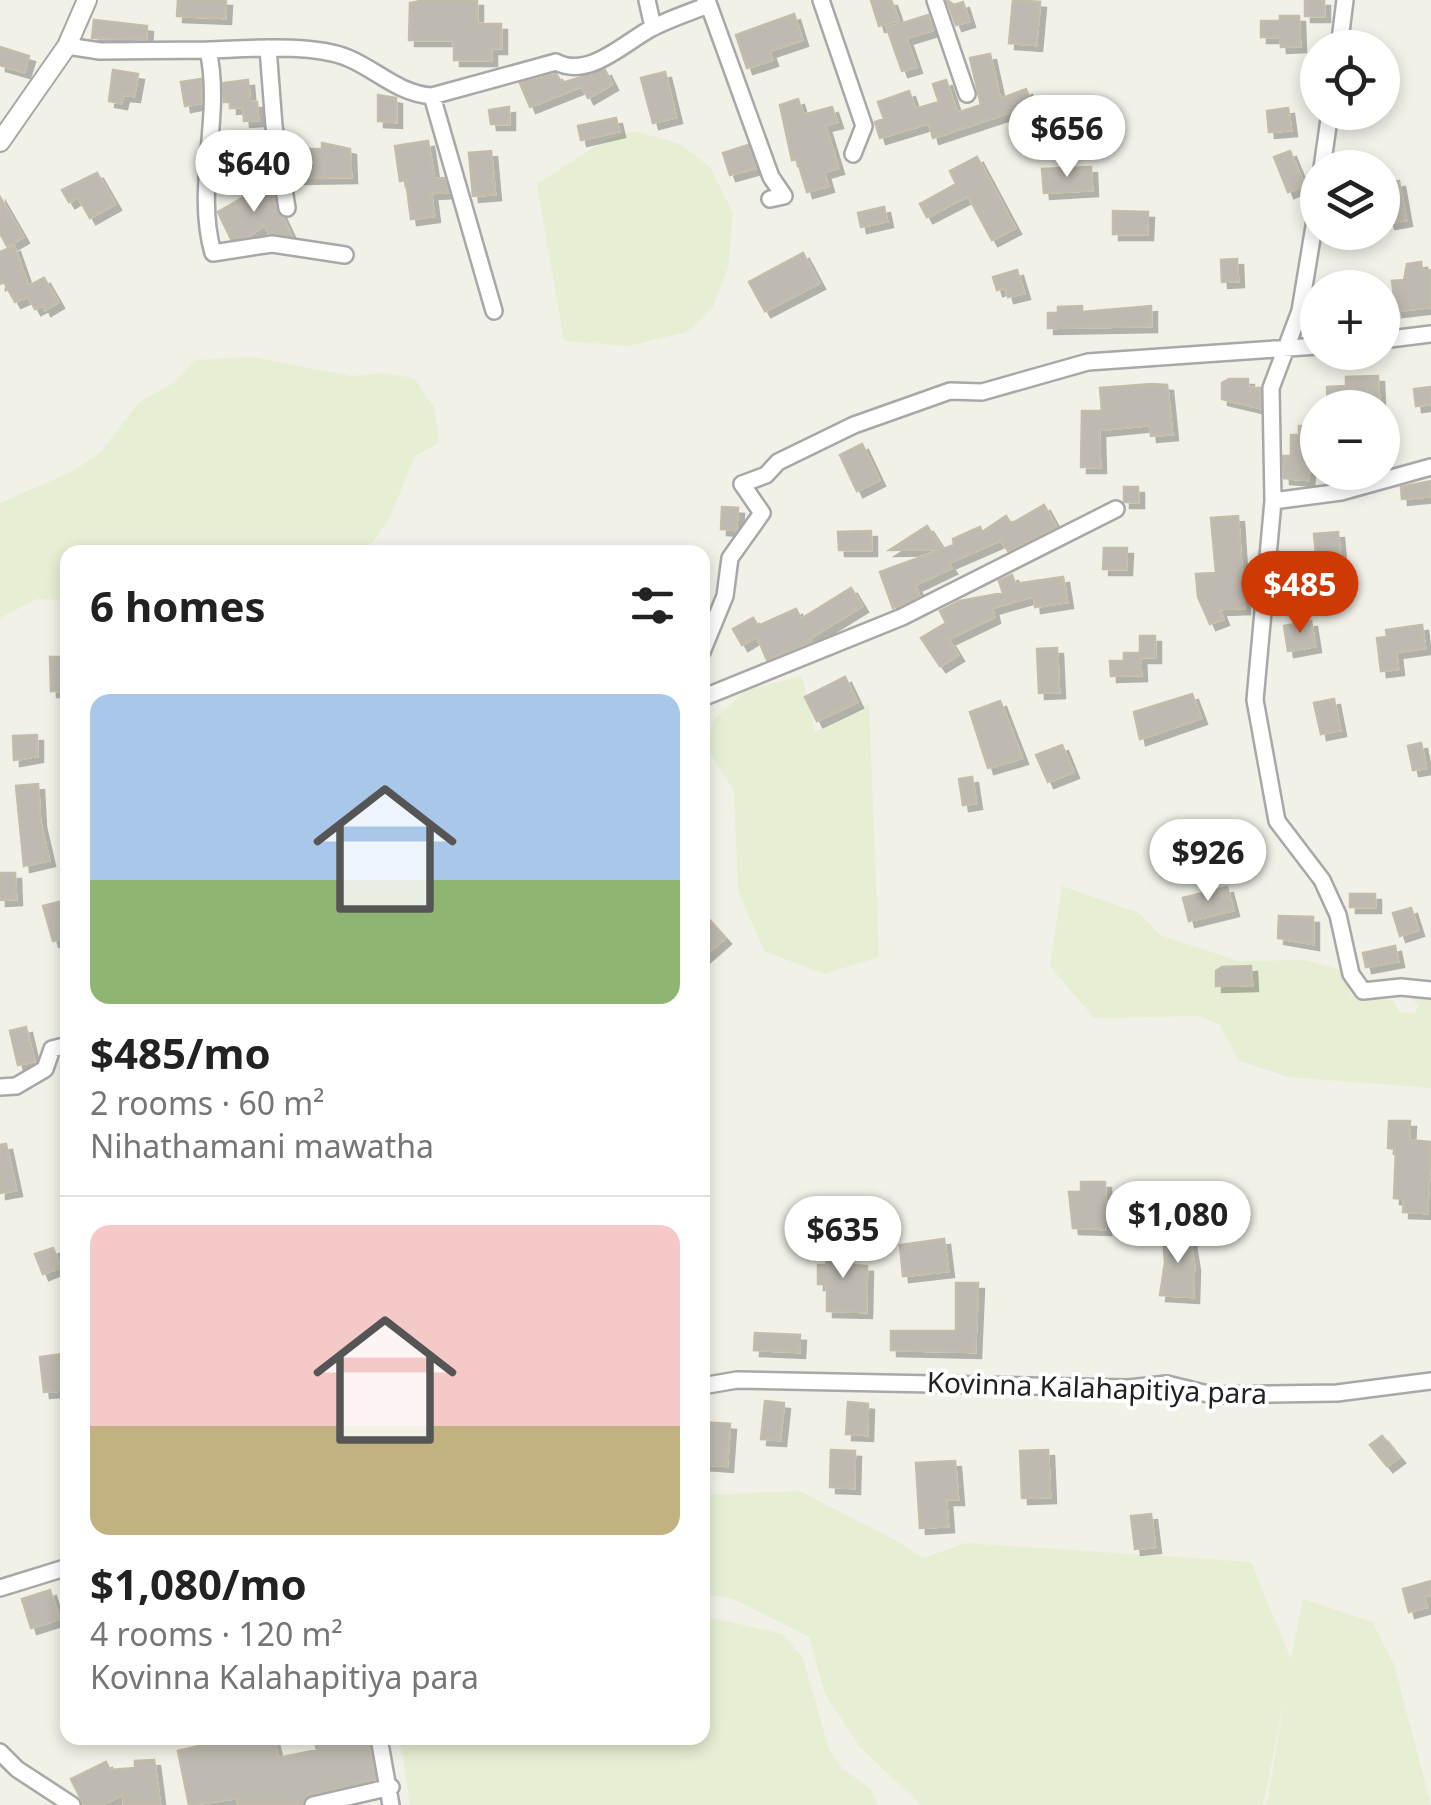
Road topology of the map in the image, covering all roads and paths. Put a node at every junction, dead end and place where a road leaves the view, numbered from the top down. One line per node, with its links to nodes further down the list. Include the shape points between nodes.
1 (87, 0): 9 (street)
2 (647, 0): 7 (street)
3 (706, 0): 7 (street); 16 (street, via 771,176 782,188 784,196)
4 (822, 0): 15 (street, via 864,126)
5 (935, 0): 12 (street)
6 (1345, 0): 8 (street)
7 (653, 27): 13 (street, via 595,62 568,68 556,62)
8 (1341, 30)
9 (67, 46): 11 (street); 14 (street)
10 (268, 48): 11 (street); 13 (street, via 343,56 412,95); 17 (street)
11 (208, 50): 19 (street, via 215,82 204,219 213,252 272,244)
12 (967, 94)
13 (432, 96): 20 (street)
14 (0, 142)
15 (853, 154)
16 (770, 199)
17 (287, 208)
18 (1310, 250): 24 (street, via 1300,312)
19 (345, 255)
20 (494, 312)
21 (1431, 334): 22 (street)
22 (1400, 338)
23 (1300, 348): 24 (street)
24 (1284, 350): 26 (street, via 1271,388); 28 (street, via 1088,362 982,392 950,391 854,425 778,462 742,484 762,512 730,558 725,596)
25 (1431, 466): 26 (street, via 1341,492)
26 (1274, 502): 30 (street, via 1256,700 1277,822 1322,880 1351,974 1364,991)
27 (1116, 509): 29 (street, via 902,617)
28 (710, 633)
29 (710, 695)
30 (1431, 990)
31 (60, 1047): 32 (street, via 52,1049 45,1070)
32 (0, 1087)
33 (1431, 1381): 34 (street, Kovinna Kalahapitiya para, via 1212,1395 1167,1384)
34 (710, 1385)
35 (60, 1569): 36 (street)
36 (0, 1588)
37 (381, 1745): 39 (street)
38 (0, 1752): 40 (street)
39 (391, 1787): 41 (street); 42 (street)
40 (72, 1805)
41 (313, 1805)
42 (392, 1805)

